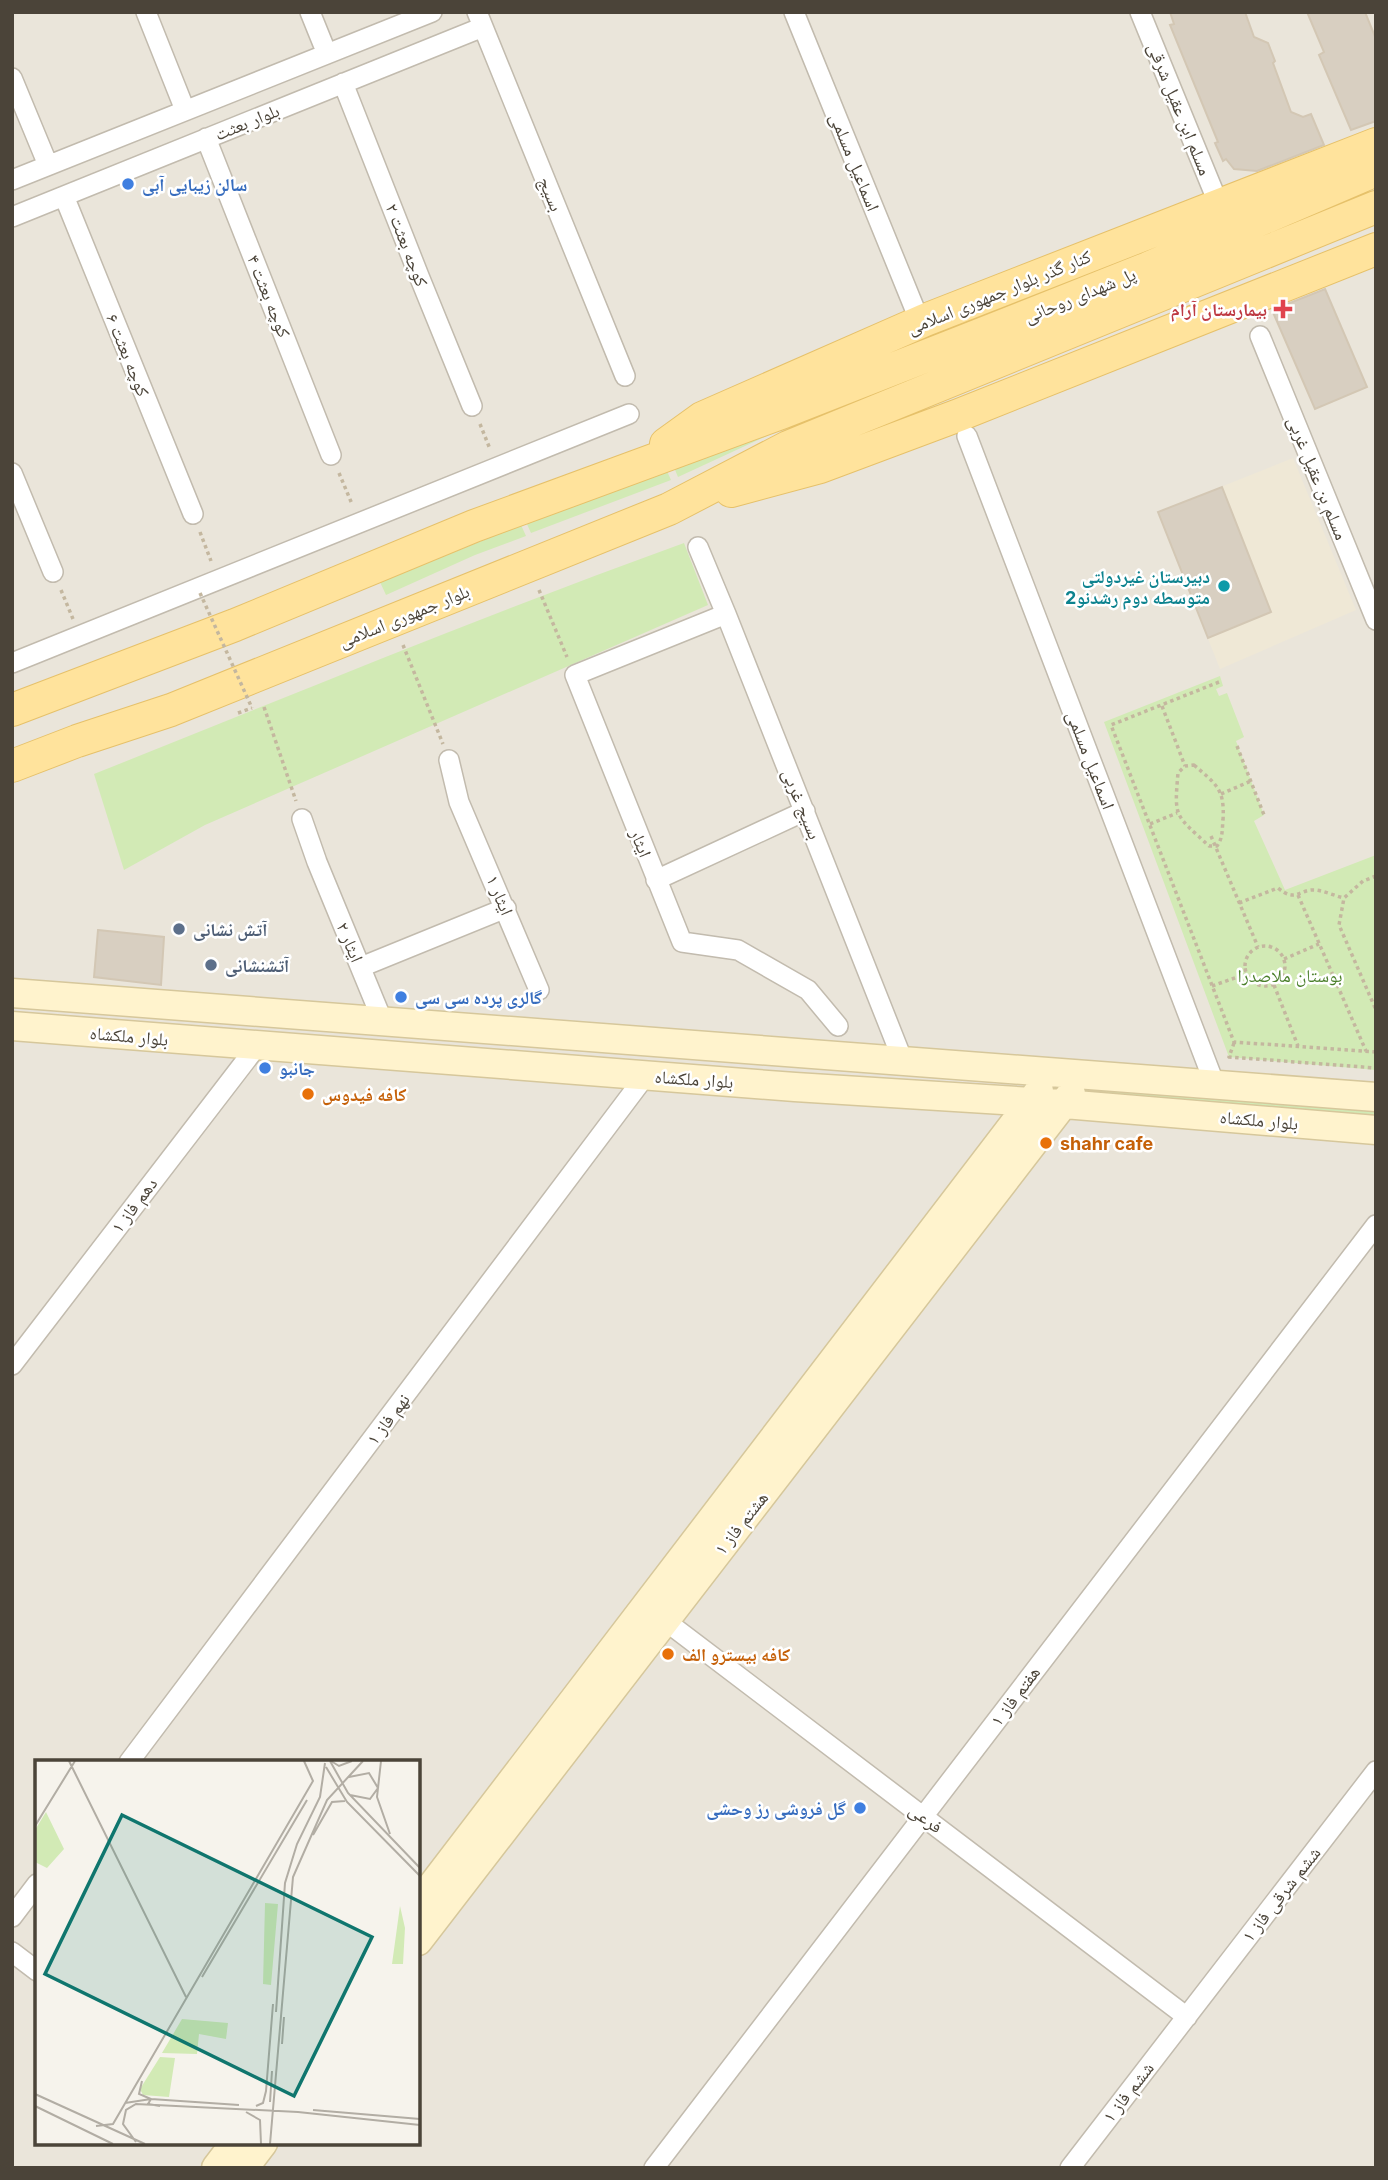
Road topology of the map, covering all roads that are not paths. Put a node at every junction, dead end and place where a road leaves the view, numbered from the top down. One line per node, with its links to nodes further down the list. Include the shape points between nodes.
1 (146, 12): 11 (street)
2 (310, 12): 7 (street)
3 (432, 12): 7 (street, بلوار بعثت)
4 (794, 12): 25 (street, اسماعیل مسلمی)
5 (1140, 12): 21 (street, مسلم ابن عقیل شرقی)
6 (480, 19): 10 (street, بلوار بعثت); 27 (street, بسیج)
7 (327, 54): 9 (street, بلوار بعثت)
8 (12, 78): 16 (street)
9 (257, 82): 11 (street, بلوار بعثت); 12 (street)
10 (343, 83): 12 (street, بلوار بعثت); 28 (street, کوچه بعثت ۲)
11 (185, 110): 13 (street, بلوار بعثت)
12 (270, 113): 14 (street, بلوار بعثت)
13 (121, 136): 16 (street, بلوار بعثت); 17 (street)
14 (206, 138): 17 (street, بلوار بعثت); 32 (street, کوچه بعثت ۴)
15 (1376, 144): 21 (main road, کنار گذر بلوار جمهوری اسلامی)
16 (48, 165): 19 (street, بلوار بعثت)
17 (133, 168): 20 (street, بلوار بعثت)
18 (1376, 170): 33 (main road, پل شهدای روحانی, via 1148,268 781,414)
19 (12, 180)
20 (64, 196): 23 (street, بلوار بعثت); 36 (street, کوچه بعثت ۶)
21 (1219, 205): 33 (main road, کنار گذر بلوار جمهوری اسلامی, via 925,320 702,418)
22 (1376, 207): 31 (main road, پل شهدای روحانی)
23 (12, 216)
24 (1376, 249): 35 (main road, via 820,467)
25 (916, 312)
26 (1261, 336): 40 (street, مسلم بن عقیل غربی)
27 (625, 376)
28 (472, 405)
29 (629, 414): 41 (street)
30 (967, 436): 64 (street, اسماعیل مسلمی)
31 (788, 447): 35 (main road, بلوار جمهوری اسلامی)
32 (331, 454)
33 (635, 466): 42 (main road)
34 (12, 473): 38 (street)
35 (669, 509): 44 (main road, بلوار جمهوری اسلامی)
36 (193, 514)
37 (698, 547): 39 (street, بسیج غربی)
38 (53, 572)
39 (726, 614): 47 (street, بسیج غربی); 49 (street, ایثار, via 575,675)
40 (1376, 620)
41 (12, 663)
42 (108, 674): 43 (main road); 44 (main road, via 105,706)
43 (12, 710)
44 (128, 724): 46 (main road, بلوار جمهوری اسلامی)
45 (449, 760): 50 (street, ایثار ۱, via 459,802)
46 (12, 766)
47 (805, 811): 49 (street); 60 (street, بسیج غربی)
48 (302, 819): 51 (street, ایثار ۲)
49 (656, 880): 56 (street, ایثار, via 682,942 738,950 808,990)
50 (506, 908): 51 (street); 52 (street, ایثار ۱)
51 (361, 967): 55 (street, ایثار ۲)
52 (539, 990)
53 (16, 994): 54 (main road, بلوار ملکشاه); 57 (main road, via 29,999 37,1012 36,1018)
54 (130, 1002): 55 (main road, بلوار ملکشاه); 58 (main road, via 114,1016)
55 (383, 1022): 60 (main road, بلوار ملکشاه)
56 (838, 1026)
57 (20, 1027): 58 (main road, بلوار ملکشاه)
58 (125, 1035): 59 (main road, بلوار ملکشاه)
59 (257, 1046): 62 (main road, بلوار ملکشاه); 70 (street, دهم فاز ۱)
60 (903, 1061): 61 (main road, بلوار ملکشاه)
61 (1052, 1072): 63 (main road, بلوار ملکشاه); 66 (main road, هشتم فاز ۱)
62 (646, 1075): 66 (main road, بلوار ملکشاه); 72 (street, نهم فاز ۱)
63 (1085, 1075): 64 (main road, بلوار ملکشاه); 67 (main road, هشتم فاز ۱)
64 (1215, 1085): 65 (main road, بلوار ملکشاه)
65 (1376, 1097)
66 (1031, 1102): 67 (main road, بلوار ملکشاه); 71 (main road, هشتم فاز ۱)
67 (1064, 1104): 68 (main road, بلوار ملکشاه); 71 (main road, هشتم فاز ۱)
68 (1376, 1130)
69 (1376, 1224): 74 (street, هفتم فاز ۱)
70 (12, 1365)
71 (656, 1614): 74 (street, فرعی); 76 (main road, هشتم فاز ۱); 78 (main road, هشتم فاز ۱)
72 (131, 1760)
73 (1376, 1772): 81 (street, ششم شرقی فاز ۱)
74 (923, 1816): 81 (street, فرعی); 86 (street, هفتم فاز ۱)
75 (35, 1887): 77 (street)
76 (420, 1903)
77 (12, 1917)
78 (420, 1938)
79 (12, 1952): 80 (street)
80 (35, 1969)
81 (1187, 2017): 87 (street, ششم فاز ۱)
82 (233, 2145): 84 (main road)
83 (261, 2145): 85 (main road)
84 (216, 2168)
85 (244, 2168)
86 (653, 2168)
87 (1070, 2168)

